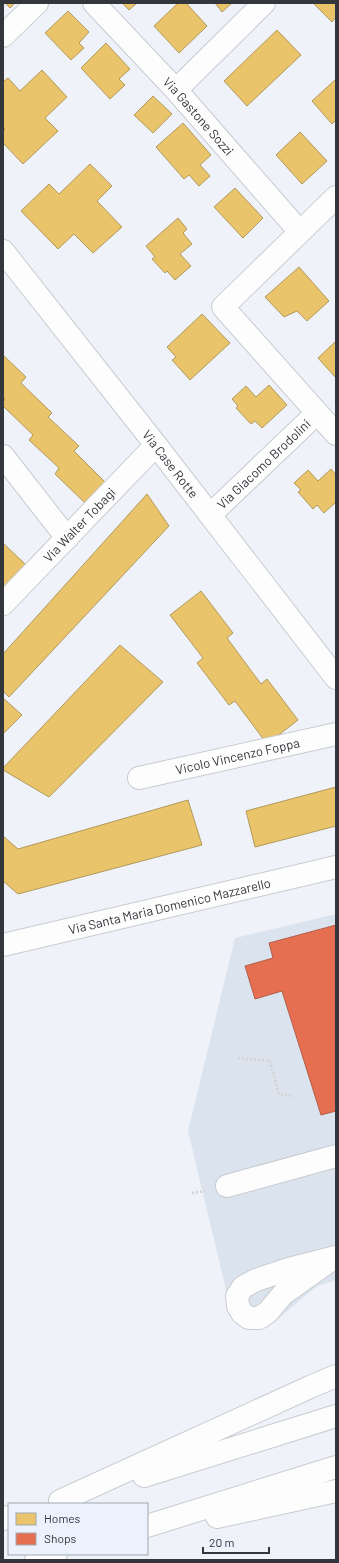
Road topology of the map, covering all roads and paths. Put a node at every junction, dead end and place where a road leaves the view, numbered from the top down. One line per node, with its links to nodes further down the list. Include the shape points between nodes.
1 (37, 3): 4 (main road)
2 (94, 3): 5 (main road, Via Gastone Sozzi)
3 (264, 3): 5 (main road)
4 (3, 36)
5 (176, 90): 7 (main road, Via Gastone Sozzi)
6 (336, 197): 7 (main road)
7 (300, 232): 9 (main road, Via Giacomo Brodolini, via 223,307)
8 (3, 252): 11 (main road, Via Case Rotte)
9 (317, 413): 10 (main road, Via Giacomo Brodolini); 13 (main road, Via Giacomo Brodolini)
10 (336, 434)
11 (156, 446): 13 (main road, Via Case Rotte); 14 (main road, Via Walter Tobagi)
12 (3, 456): 14 (main road)
13 (210, 515): 16 (main road, Via Case Rotte)
14 (67, 538): 15 (main road, Via Walter Tobagi)
15 (3, 604)
16 (336, 678)
17 (336, 734): 18 (main road, Vicolo Vincenzo Foppa)
18 (139, 778)
19 (336, 867): 20 (main road, Via Santa Maria Domenico Mazzarello)
20 (3, 945)
21 (238, 1058): 22 (path, via 270,1061 280,1094)
22 (293, 1096)
23 (336, 1156): 24 (main road)
24 (227, 1186)
25 (336, 1376): 29 (main road)
26 (336, 1416): 29 (main road)
27 (336, 1467): 30 (main road)
28 (336, 1491): 31 (main road)
29 (56, 1503)
30 (148, 1526)
31 (148, 1532)
32 (53, 1555): 33 (main road)
33 (36, 1560)

